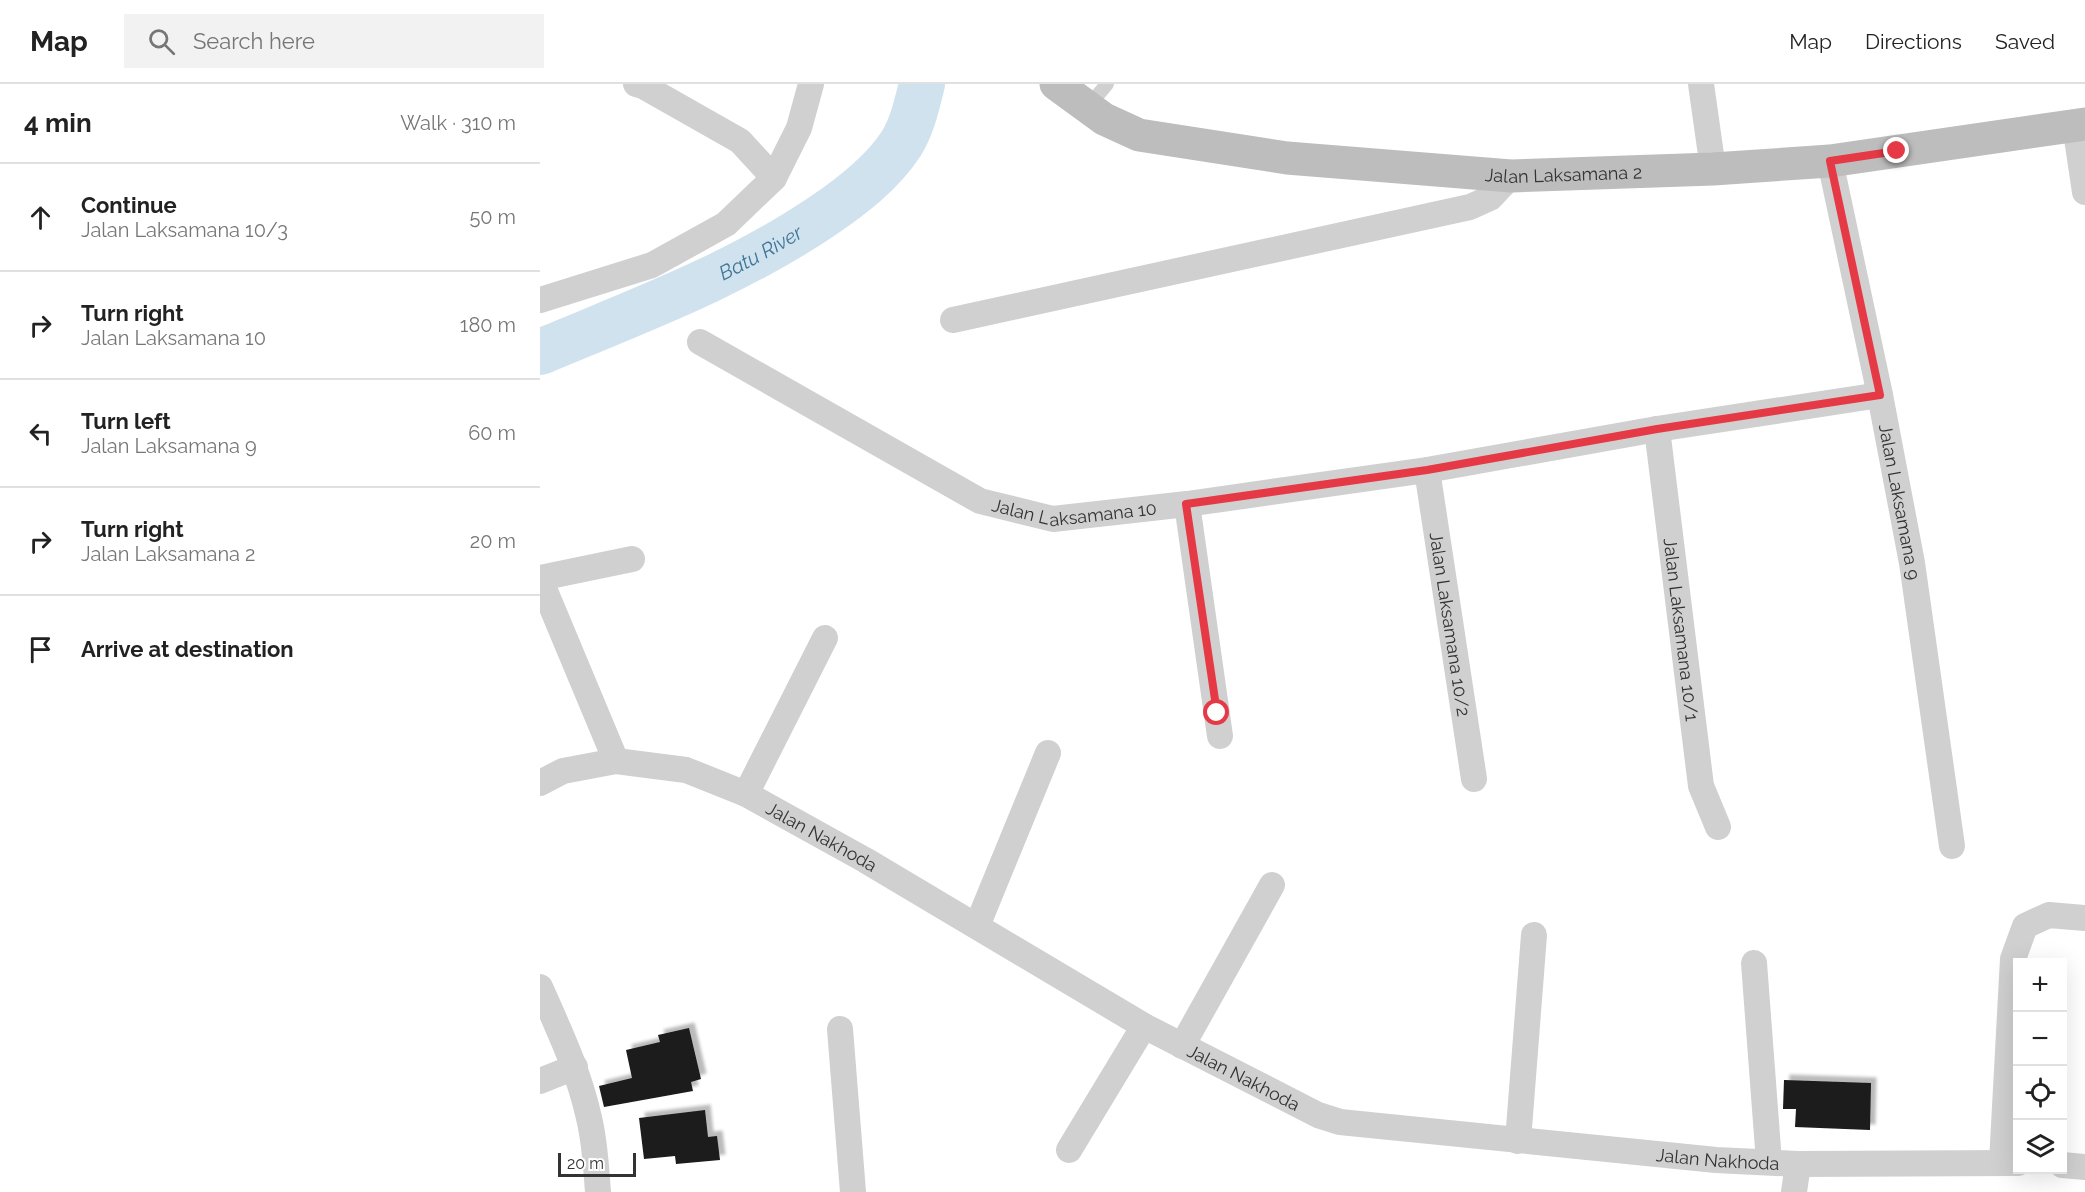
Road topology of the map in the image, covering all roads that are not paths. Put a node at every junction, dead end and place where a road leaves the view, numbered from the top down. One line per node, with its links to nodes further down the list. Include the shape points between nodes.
1 (636, 84): 10 (street, via 740,141)
2 (811, 84): 10 (street, via 799,128)
3 (1056, 84): 5 (street, Jalan Laksamana 2)
4 (1701, 84): 8 (street)
5 (1097, 96): 9 (street, Jalan Laksamana 2, via 1113,124 1139,135 1287,158)
6 (2080, 125): 7 (street, Jalan Laksamana 2); 11 (street)
7 (1830, 161): 8 (street, Jalan Laksamana 2); 15 (street, Jalan Laksamana 9)
8 (1713, 169): 9 (street, Jalan Laksamana 2)
9 (1511, 176): 13 (street, via 1490,198 1470,207)
10 (774, 178): 12 (street, via 726,224 652,265)
11 (2085, 192)
12 (540, 300)
13 (953, 320)
14 (700, 342): 18 (street, Jalan Laksamana 10, via 980,501 1053,519)
15 (1880, 395): 16 (street, Jalan Laksamana 10); 29 (street, Jalan Laksamana 9, via 1912,564)
16 (1657, 429): 17 (street, Jalan Laksamana 10); 28 (street, Jalan Laksamana 10/1, via 1701,786)
17 (1427, 470): 18 (street, Jalan Laksamana 10); 25 (street, Jalan Laksamana 10/2)
18 (1186, 504): 22 (street)
19 (632, 559): 20 (street)
20 (540, 579): 24 (street)
21 (825, 638): 27 (street)
22 (1220, 736)
23 (1048, 753): 32 (street)
24 (616, 761): 26 (street, Jalan Nakhoda, via 563,771); 27 (street, Jalan Nakhoda, via 686,770)
25 (1474, 779)
26 (540, 783)
27 (746, 794): 32 (street, Jalan Nakhoda)
28 (1718, 827)
29 (1952, 846)
30 (1272, 885): 38 (street)
31 (2085, 918): 44 (street, via 2049,915 2025,926 2013,959)
32 (977, 926): 36 (street, Jalan Nakhoda)
33 (1534, 935): 41 (street)
34 (1754, 963): 43 (street)
35 (540, 987): 39 (street)
36 (1144, 1026): 38 (street, Jalan Nakhoda); 42 (street)
37 (840, 1029): 49 (street)
38 (1182, 1046): 41 (street, Jalan Nakhoda, via 1318,1115 1340,1122)
39 (575, 1067): 40 (street); 48 (street, via 590,1119)
40 (540, 1081)
41 (1518, 1141): 43 (street, Jalan Nakhoda)
42 (1069, 1150)
43 (1769, 1162): 45 (street, Jalan Nakhoda)
44 (2010, 1162): 45 (street, Jalan Nakhoda)
45 (1798, 1164): 50 (street)
46 (2067, 1166): 47 (street)
47 (2085, 1167)
48 (598, 1192)
49 (853, 1192)
50 (1794, 1192)

